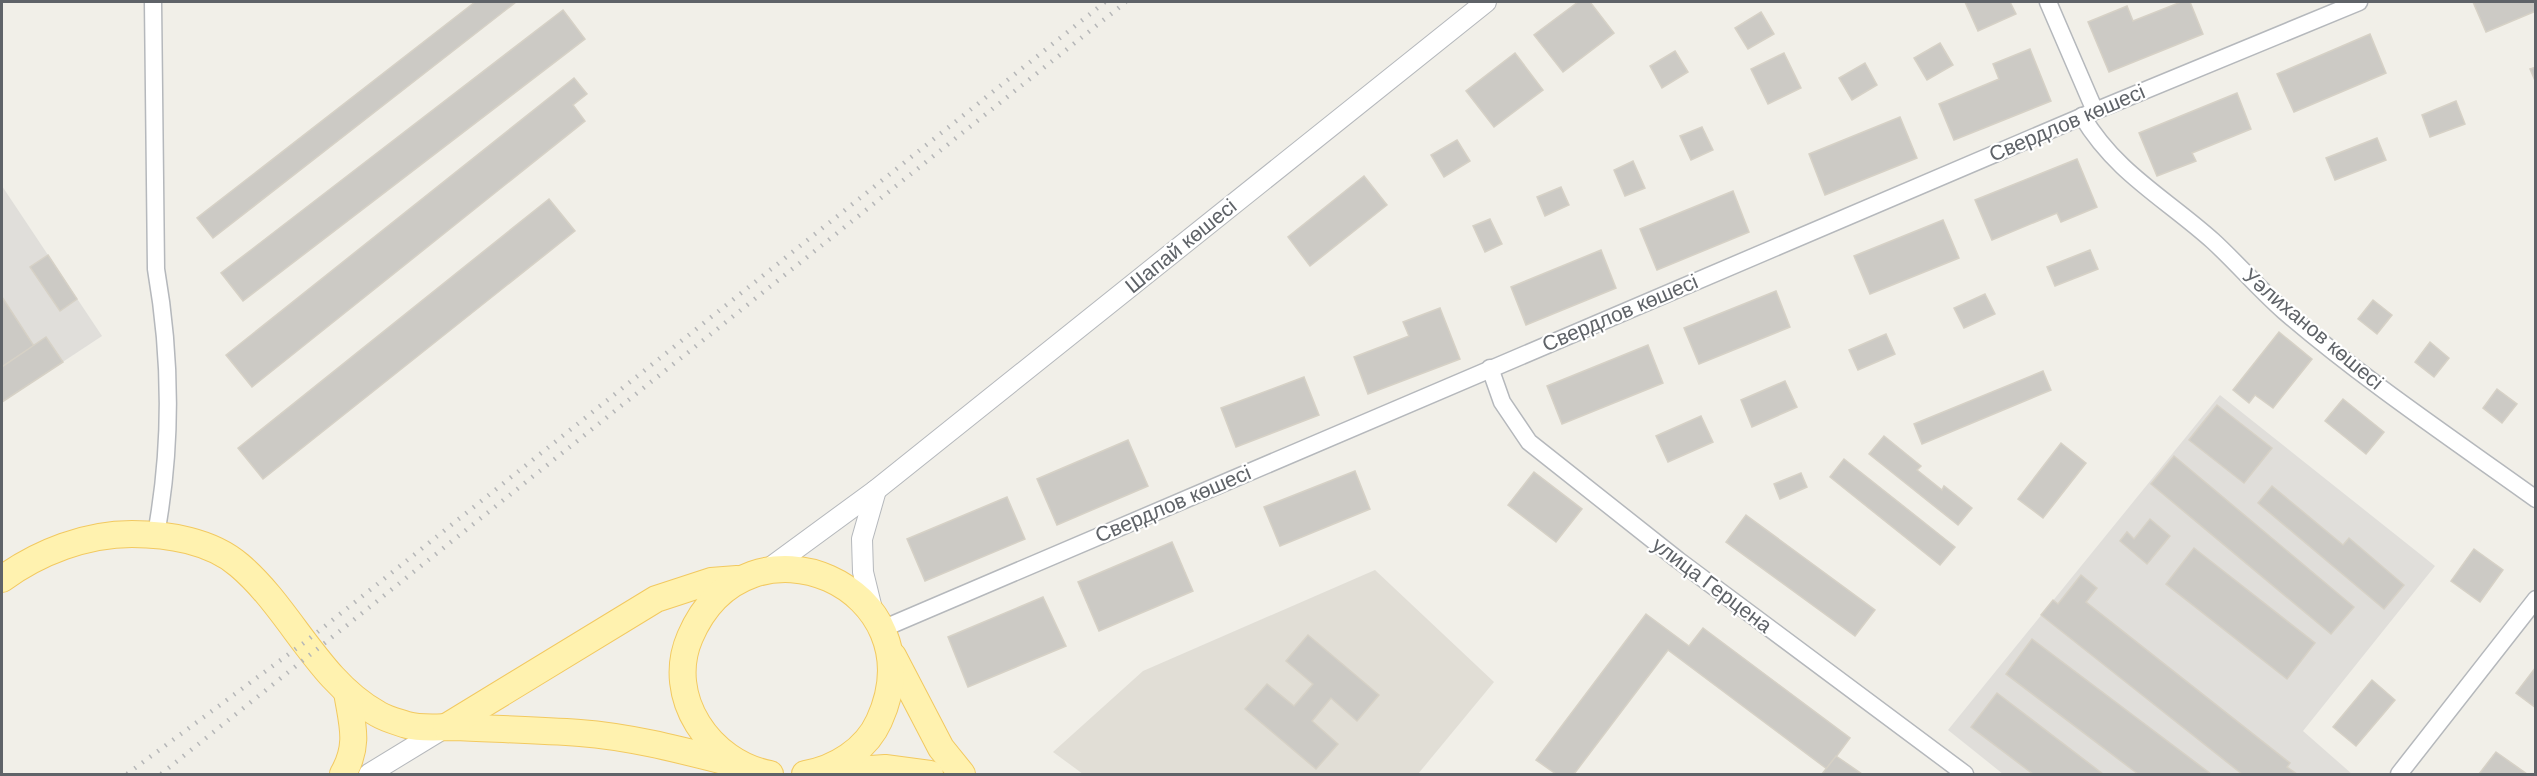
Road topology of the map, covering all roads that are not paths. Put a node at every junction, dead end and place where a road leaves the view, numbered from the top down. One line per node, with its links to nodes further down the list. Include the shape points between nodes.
1 (153, 2): 9 (street, via 156,269 164,313 168,430)
2 (1486, 2): 7 (street, Шапай көшесі)
3 (2048, 2): 5 (street, Уәлиханов көшесі)
4 (2359, 2): 5 (street, Свердлов көшесі)
5 (2088, 113): 6 (street, Свердлов көшесі); 8 (street, Уәлиханов көшесі, via 2097,141 2131,176 2212,240 2284,310 2393,397)
6 (1490, 368): 14 (street, Свердлов көшесі); 24 (street, улица Герцена, via 1502,402 1529,442 1678,560)
7 (876, 490): 10 (street, Шапай көшесі); 14 (street, via 862,538 863,572)
8 (2535, 499)
9 (156, 534): 11 (main road, via 115,534 60,546); 15 (main road, via 200,543 238,564 272,598)
10 (768, 570): 12 (main road); 14 (main road, via 807,570 844,585)
11 (2, 579)
12 (740, 579): 16 (main road, via 711,581 656,599); 17 (main road, via 716,596 698,618 683,665 688,705 696,724 723,754)
13 (2535, 599): 25 (street)
14 (881, 630): 18 (main road, via 891,668 886,707 877,725 851,755); 23 (main road, via 941,748)
15 (347, 692): 16 (main road, via 378,714 411,726); 19 (main road, via 355,742)
16 (446, 727): 17 (main road, via 582,733 664,746); 20 (street)
17 (740, 765): 21 (main road)
18 (810, 773): 22 (main road, via 885,768)
19 (343, 774)
20 (369, 774)
21 (770, 774)
22 (930, 774)
23 (962, 774)
24 (1965, 774)
25 (2399, 774)

